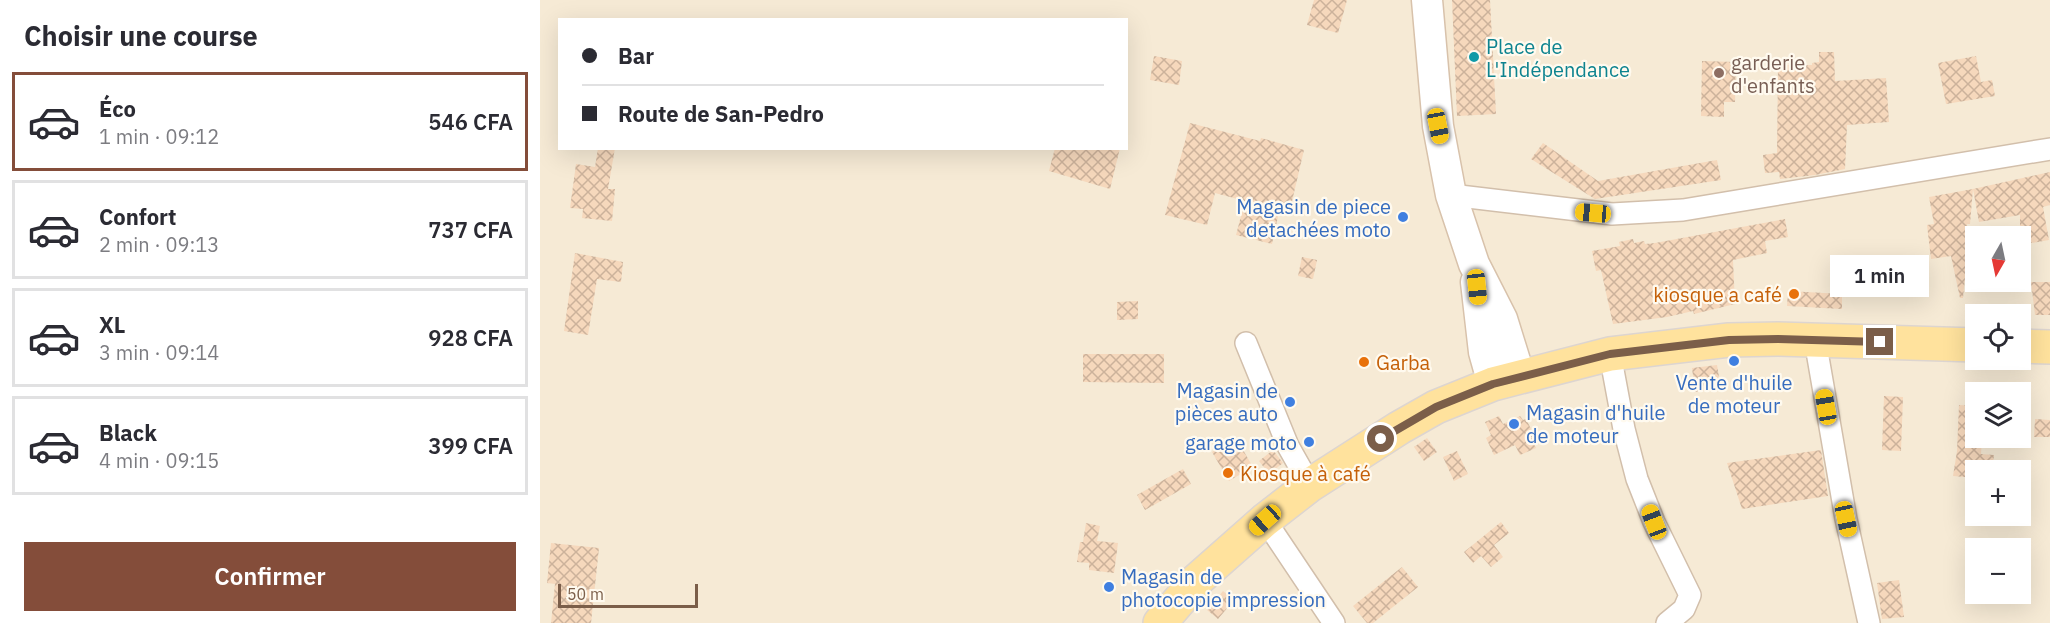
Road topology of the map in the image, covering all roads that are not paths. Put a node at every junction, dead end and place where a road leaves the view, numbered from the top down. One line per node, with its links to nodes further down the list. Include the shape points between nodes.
1 (1427, 0): 3 (main road, via 1438,126)
2 (2050, 149): 3 (street, via 1683,210 1612,214)
3 (1451, 195): 10 (main road, via 1474,264 1481,330)
4 (1815, 340): 6 (main road); 9 (main road, via 1729,340); 16 (street, via 1846,519)
5 (1246, 342): 11 (street, via 1288,446)
6 (1965, 345)
7 (2031, 346): 8 (main road)
8 (2050, 347)
9 (1610, 354): 10 (main road); 15 (street, via 1637,479 1690,595 1684,609)
10 (1507, 381): 11 (main road, via 1436,407)
11 (1310, 485): 12 (main road)
12 (1265, 520): 13 (main road, via 1197,580); 14 (street)
13 (1160, 623)
14 (1334, 623)
15 (1667, 623)
16 (1869, 623)

